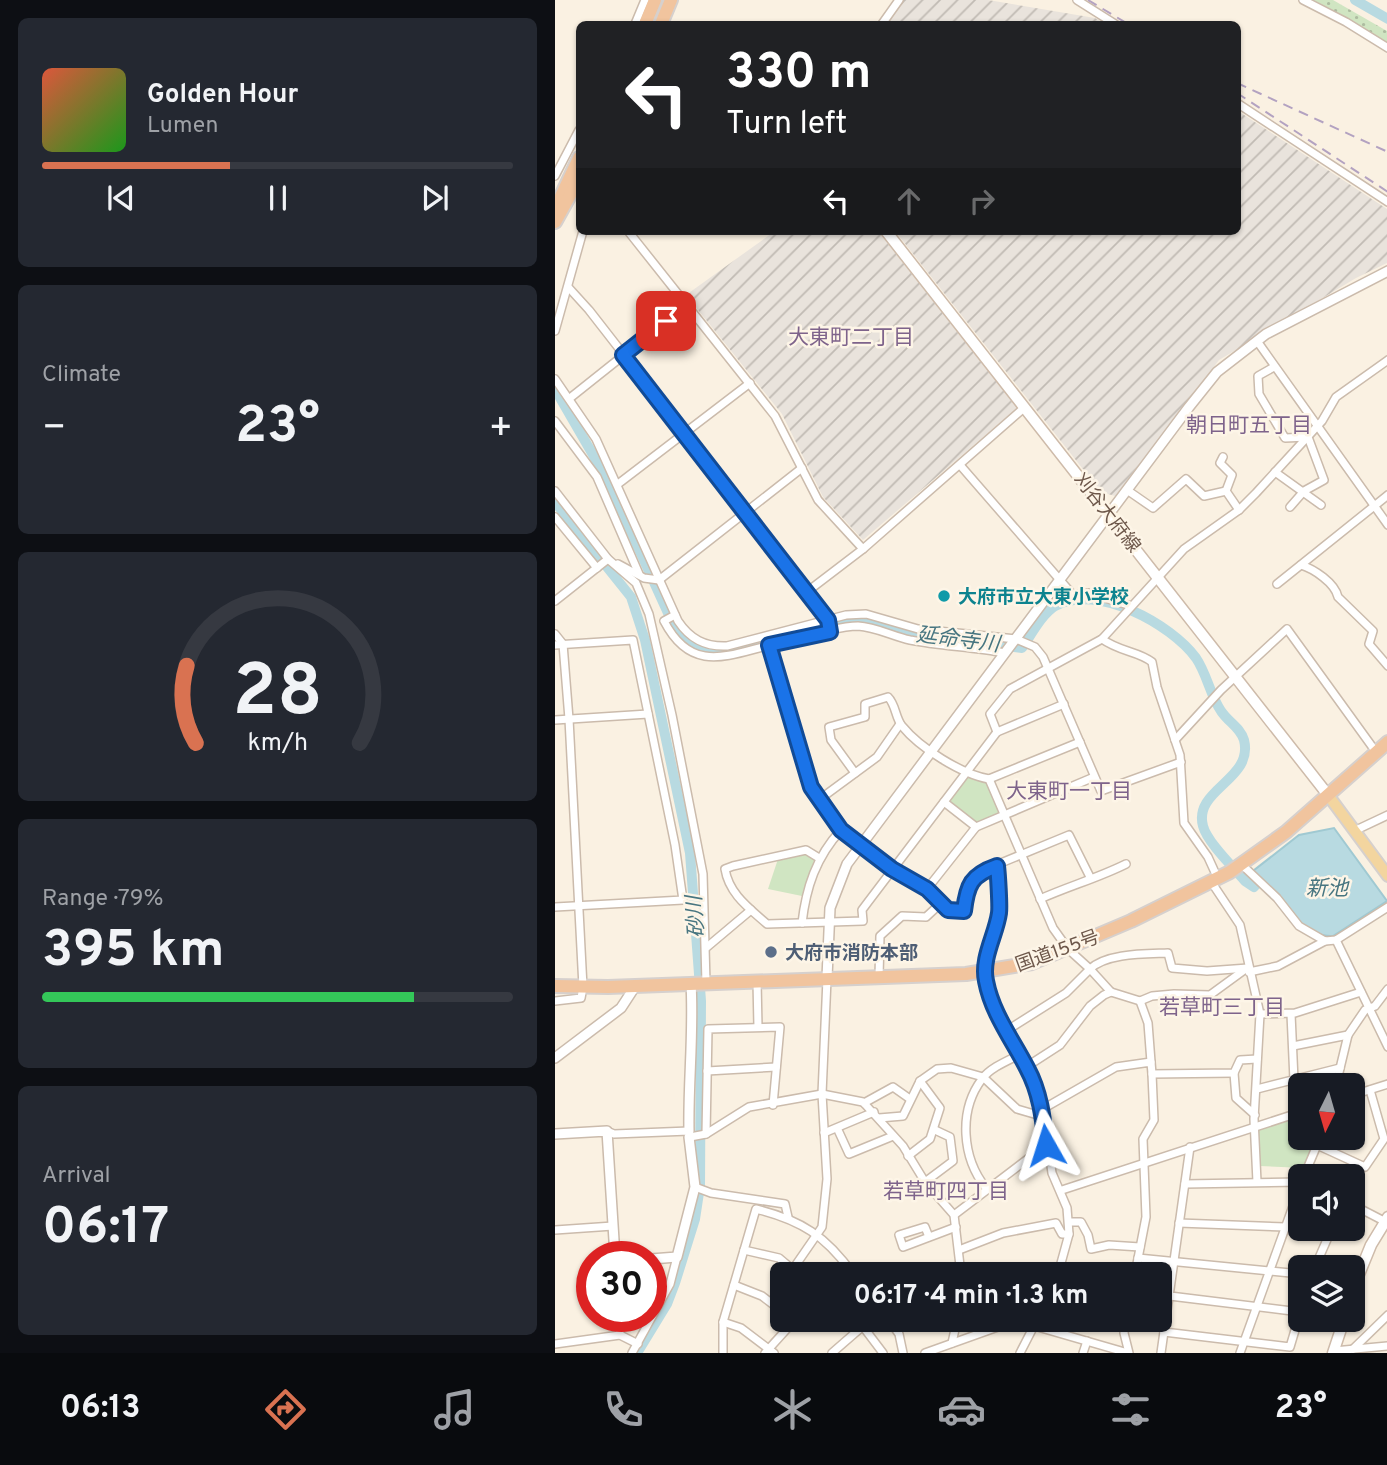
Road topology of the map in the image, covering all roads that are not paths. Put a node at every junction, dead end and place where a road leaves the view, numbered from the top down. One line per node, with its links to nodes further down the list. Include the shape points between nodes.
1 (645, 0): 7 (street)
2 (655, 0): 8 (highway)
3 (899, 0): 11 (street)
4 (1077, 0): 12 (street)
5 (1303, 0): 13 (street)
6 (676, 3): 9 (highway); 10 (highway)
7 (636, 21)
8 (646, 21)
9 (663, 21)
10 (671, 21)
11 (884, 21)
12 (1110, 21)
13 (1387, 48)
14 (1241, 106): 22 (street)
15 (576, 136): 17 (street)
16 (576, 165): 23 (highway)
17 (560, 167): 18 (street); 19 (street)
18 (568, 171)
19 (555, 176)
20 (576, 184): 24 (highway)
21 (576, 196): 25 (highway)
22 (1387, 202)
23 (555, 209)
24 (555, 222)
25 (555, 231)
26 (582, 235): 30 (street)
27 (632, 235): 31 (street)
28 (889, 235): 41 (main road, 刈谷大府線)
29 (1387, 269): 34 (street)
30 (569, 288): 32 (street); 35 (street)
31 (688, 304): 35 (street); 39 (street)
32 (558, 313): 33 (street)
33 (555, 331)
34 (1257, 341): 37 (street); 51 (street, via 1217,372)
35 (623, 355): 40 (street); 44 (street)
36 (1387, 360): 43 (street, via 1336,397)
37 (1274, 367): 43 (street); 45 (street, via 1259,376 1259,394 1285,438)
38 (555, 379): 40 (street)
39 (750, 383): 44 (street); 48 (street, via 775,416)
40 (570, 398): 50 (street)
41 (1025, 407): 47 (street); 61 (main road, 刈谷大府線)
42 (555, 421): 68 (street, via 597,477)
43 (1316, 426): 45 (street); 57 (street)
44 (685, 433): 50 (street); 60 (street)
45 (1308, 437): 49 (street); 54 (street, via 1324,481)
46 (1223, 457): 53 (street, via 1220,463 1232,475)
47 (960, 465): 64 (street); 70 (street)
48 (802, 468): 60 (street); 64 (street, via 818,500)
49 (1275, 472): 54 (street); 59 (street)
50 (618, 484): 69 (street)
51 (1127, 490): 53 (street, via 1153,508 1186,479 1204,496); 61 (street)
52 (555, 491): 65 (street)
53 (1226, 491): 59 (street)
54 (1304, 491): 56 (street); 58 (street)
55 (1387, 495): 57 (street)
56 (1321, 505)
57 (1373, 505): 63 (street); 66 (street)
58 (1290, 507)
59 (1239, 510): 67 (street, via 1184,548)
60 (747, 512): 69 (street); 72 (street)
61 (1108, 512): 67 (main road, 刈谷大府線); 70 (street)
62 (555, 517): 65 (street)
63 (1387, 525)
64 (864, 549): 72 (street)
65 (602, 564): 68 (street); 73 (street); 137 (street, via 636,583 649,614 703,874)
66 (1301, 565): 71 (street); 89 (street, via 1336,590 1373,631 1369,644)
67 (1157, 575): 74 (street); 91 (main road, 刈谷大府線)
68 (642, 576): 69 (street)
69 (659, 580): 75 (street)
70 (1059, 580): 74 (street, via 1073,595 1089,593); 81 (street)
71 (1277, 584)
72 (808, 591): 76 (street)
73 (555, 601)
74 (1131, 606): 82 (street)
75 (675, 615): 85 (street, via 688,634); 88 (street, via 664,621 683,645)
76 (828, 620): 77 (street, via 866,614); 78 (street); 80 (street)
77 (932, 631): 81 (street); 83 (street)
78 (830, 632): 83 (street, via 863,627); 86 (street)
79 (555, 634): 84 (street)
80 (766, 634): 85 (street, via 727,646); 86 (street)
81 (1018, 639): 87 (street); 90 (street, via 1035,647)
82 (1102, 639): 90 (street); 98 (street, via 1152,662)
83 (930, 643): 87 (street)
84 (559, 644): 93 (street, via 633,639); 94 (street)
85 (707, 645): 88 (street)
86 (769, 645): 88 (street, via 729,658); 109 (street, via 811,787)
87 (1005, 653): 101 (street)
88 (704, 655)
89 (1387, 666)
90 (1047, 667): 92 (street); 97 (street, via 1010,689 990,714)
91 (1237, 676): 98 (street); 102 (street, via 1287,629); 108 (main road, 刈谷大府線)
92 (1064, 704): 97 (street); 99 (street)
93 (648, 714): 94 (street); 129 (street, via 683,900)
94 (569, 719): 95 (street); 129 (street)
95 (555, 720)
96 (900, 724): 101 (street); 104 (street, via 877,757); 104 (street, via 888,697 865,704 865,717 829,727 831,740)
97 (997, 732): 105 (street)
98 (1175, 740): 103 (street)
99 (1080, 742): 106 (street); 107 (street)
100 (1387, 742): 102 (highway, 国道155号)
101 (931, 750): 105 (street); 116 (street)
102 (1376, 752): 108 (highway, 国道155号)
103 (1181, 762): 106 (street, via 1101,791); 125 (street, via 1184,823 1208,857)
104 (855, 773): 109 (street)
105 (966, 773): 107 (street); 110 (street)
106 (1094, 777): 112 (street)
107 (989, 779): 112 (street)
108 (1328, 795): 115 (main road); 121 (highway, 国道155号, via 1287,832)
109 (820, 799): 114 (street)
110 (943, 803): 113 (street); 122 (street)
111 (1387, 815): 115 (street)
112 (1005, 816): 113 (street); 117 (street)
113 (976, 827): 126 (street)
114 (841, 830): 116 (street); 118 (street)
115 (1354, 831): 123 (main road)
116 (860, 845): 122 (street); 133 (street, via 841,876)
117 (1022, 856): 120 (street); 124 (street, via 1069,835); 127 (street)
118 (819, 858): 132 (street, via 806,850 725,869 733,893); 134 (street, via 805,897)
119 (1126, 864): 124 (street, via 1099,878)
120 (997, 866): 128 (street, via 979,872 966,890 964,911 948,910); 141 (street, via 999,909)
121 (1237, 867): 125 (highway, 国道155号); 136 (street, via 1277,898 1299,926)
122 (892, 869): 126 (street); 133 (street, via 862,910 863,921)
123 (1387, 876)
124 (1090, 877): 127 (street)
125 (1215, 881): 138 (highway, 国道155号); 140 (street, via 1240,925)
126 (927, 889): 128 (street)
127 (1040, 898): 138 (street)
128 (940, 904): 142 (street, via 926,917 902,916 880,936)
129 (579, 906): 130 (street); 148 (street)
130 (555, 907)
131 (1387, 907): 135 (street)
132 (751, 910): 134 (street, via 767,924); 137 (street)
133 (828, 922): 134 (street); 143 (street)
134 (802, 923)
135 (1336, 940): 136 (street); 152 (street)
136 (1325, 941): 140 (street, via 1278,966)
137 (707, 947): 145 (street)
138 (1068, 949): 139 (street); 141 (highway, 国道155号)
139 (1090, 969): 140 (street, via 1117,958 1167,953 1172,968); 151 (street); 159 (street, via 1066,993)
140 (1248, 970): 154 (street, via 1209,995 1163,995); 156 (street)
141 (985, 973): 142 (highway, 国道155号); 159 (street, via 991,1001)
142 (879, 977): 143 (highway, 国道155号)
143 (827, 978): 144 (highway, 国道155号); 183 (street)
144 (757, 981): 145 (highway, 国道155号); 158 (street)
145 (706, 983): 146 (highway, 国道155号)
146 (692, 984): 147 (highway, 国道155号); 198 (street)
147 (636, 985): 148 (highway, 国道155号); 164 (street, via 621,1008)
148 (583, 987): 149 (highway, 国道155号); 153 (street, via 581,998)
149 (555, 988)
150 (1387, 989): 155 (street, via 1375,1006)
151 (1111, 992): 154 (street); 167 (street, via 1090,1006 1060,1045)
152 (1361, 992): 155 (street); 157 (street)
153 (555, 1001)
154 (1140, 1001): 166 (street, via 1148,1023)
155 (1368, 1007): 160 (street); 162 (street)
156 (1260, 1014): 157 (street); 165 (street)
157 (1291, 1014): 161 (street)
158 (758, 1027): 168 (street, via 780,1027); 170 (street, via 708,1029)
159 (1006, 1031): 163 (street)
160 (1348, 1035): 161 (street); 169 (street)
161 (1293, 1046): 172 (street)
162 (1387, 1047)
163 (1019, 1055): 167 (street); 176 (street)
164 (555, 1058)
165 (1257, 1059): 171 (street, via 1240,1060); 180 (street)
166 (1151, 1062): 175 (street); 187 (street, via 1116,1067)
167 (1026, 1067): 187 (street)
168 (776, 1068): 170 (street); 186 (street)
169 (1340, 1068): 173 (street); 174 (street)
170 (707, 1071): 197 (street)
171 (1233, 1073): 175 (street); 189 (street, via 1236,1098)
172 (1294, 1073)
173 (1321, 1073)
174 (1339, 1073)
175 (1152, 1074): 204 (street, via 1154,1120 1143,1139)
176 (983, 1077): 177 (street, via 944,1068); 187 (street, via 1018,1109 1034,1114); 210 (street, via 965,1122 973,1169)
177 (920, 1081): 184 (street); 193 (street, via 940,1108)
178 (1288, 1081): 180 (street)
179 (1387, 1084): 181 (street)
180 (1257, 1089): 189 (street)
181 (1370, 1090): 182 (street); 202 (street, via 1384,1139 1365,1167)
182 (1365, 1091)
183 (822, 1094): 185 (street); 186 (street); 195 (street)
184 (910, 1099): 185 (street, via 893,1087); 188 (street, via 903,1116)
185 (864, 1103): 188 (street)
186 (773, 1105): 197 (street, via 749,1108)
187 (1043, 1110): 200 (street)
188 (876, 1115): 192 (street); 199 (street)
189 (1255, 1115): 191 (street)
190 (1288, 1116): 191 (street)
191 (1256, 1126): 201 (street); 206 (street)
192 (838, 1130): 195 (street); 199 (street, via 849,1154)
193 (935, 1130): 203 (street); 205 (street, via 950,1137 953,1161)
194 (607, 1131): 196 (street); 198 (street); 219 (street)
195 (824, 1133): 224 (street, via 827,1179)
196 (555, 1134)
197 (706, 1134): 198 (street)
198 (689, 1135): 209 (street)
199 (893, 1136): 203 (street)
200 (1046, 1145): 210 (street); 211 (street, via 1052,1173)
201 (1190, 1147): 204 (street); 208 (street)
202 (1334, 1150)
203 (908, 1156): 205 (street)
204 (1145, 1162): 211 (street); 227 (street, via 1146,1217)
205 (925, 1182): 213 (street)
206 (1257, 1182): 207 (street); 208 (street)
207 (1288, 1183)
208 (1186, 1184): 218 (street)
209 (695, 1187): 214 (street, via 785,1205); 230 (street)
210 (986, 1188): 213 (street)
211 (1062, 1190): 217 (street)
212 (1365, 1210): 216 (street)
213 (954, 1215): 220 (street)
214 (788, 1217): 224 (street); 228 (street, via 756,1209)
215 (1288, 1219): 221 (street)
216 (1386, 1219): 240 (main road)
217 (1070, 1222): 223 (street); 227 (street, via 1081,1222 1091,1249)
218 (1179, 1223): 221 (street); 239 (street)
219 (613, 1226): 222 (street); 226 (street)
220 (956, 1227): 225 (street); 229 (street)
221 (1285, 1227): 241 (street)
222 (555, 1230)
223 (1069, 1234): 229 (street, via 1062,1234 1055,1223 1003,1233); 237 (street)
224 (819, 1236): 234 (street); 235 (street)
225 (929, 1237)
226 (614, 1241)
227 (1140, 1247): 232 (street)
228 (744, 1250): 233 (street); 244 (street)
229 (959, 1250): 236 (street)
230 (677, 1257): 231 (street); 269 (street, via 670,1284)
231 (667, 1258)
232 (1138, 1258): 238 (street); 239 (street)
233 (784, 1262)
234 (802, 1262)
235 (843, 1262)
236 (960, 1262)
237 (1061, 1262)
238 (1137, 1262)
239 (1174, 1262): 241 (street); 243 (street)
240 (1365, 1264)
241 (1269, 1270): 242 (street); 247 (street)
242 (1288, 1272)
243 (1172, 1279)
244 (734, 1285): 246 (street); 250 (street)
245 (1172, 1296): 247 (street)
246 (770, 1302)
247 (1255, 1307): 248 (street); 267 (street)
248 (1288, 1310)
249 (1387, 1315): 271 (street)
250 (723, 1322): 272 (street, via 741,1328); 276 (street)
251 (620, 1332): 264 (street)
252 (784, 1332): 272 (street)
253 (852, 1332): 277 (street)
254 (868, 1332): 278 (street)
255 (898, 1332): 279 (street)
256 (954, 1332): 266 (street)
257 (983, 1332): 266 (street)
258 (1031, 1332): 281 (street)
259 (1063, 1332): 265 (street)
260 (1124, 1332): 283 (street)
261 (1165, 1332): 267 (street); 284 (street)
262 (1294, 1332): 267 (street, via 1290,1347)
263 (1340, 1332): 274 (main road)
264 (620, 1335): 268 (street); 269 (street)
265 (1087, 1341): 282 (street); 283 (street)
266 (952, 1343): 273 (street)
267 (1244, 1343): 285 (street)
268 (555, 1344)
269 (638, 1344): 275 (street)
270 (1387, 1346): 271 (street)
271 (1352, 1350): 274 (street)
272 (769, 1351)
273 (934, 1351): 280 (street)
274 (1333, 1352)
275 (633, 1353)
276 (723, 1353)
277 (832, 1353)
278 (883, 1353)
279 (903, 1353)
280 (925, 1353)
281 (1020, 1353)
282 (1083, 1353)
283 (1126, 1353)
284 (1161, 1353)
285 (1240, 1353)

